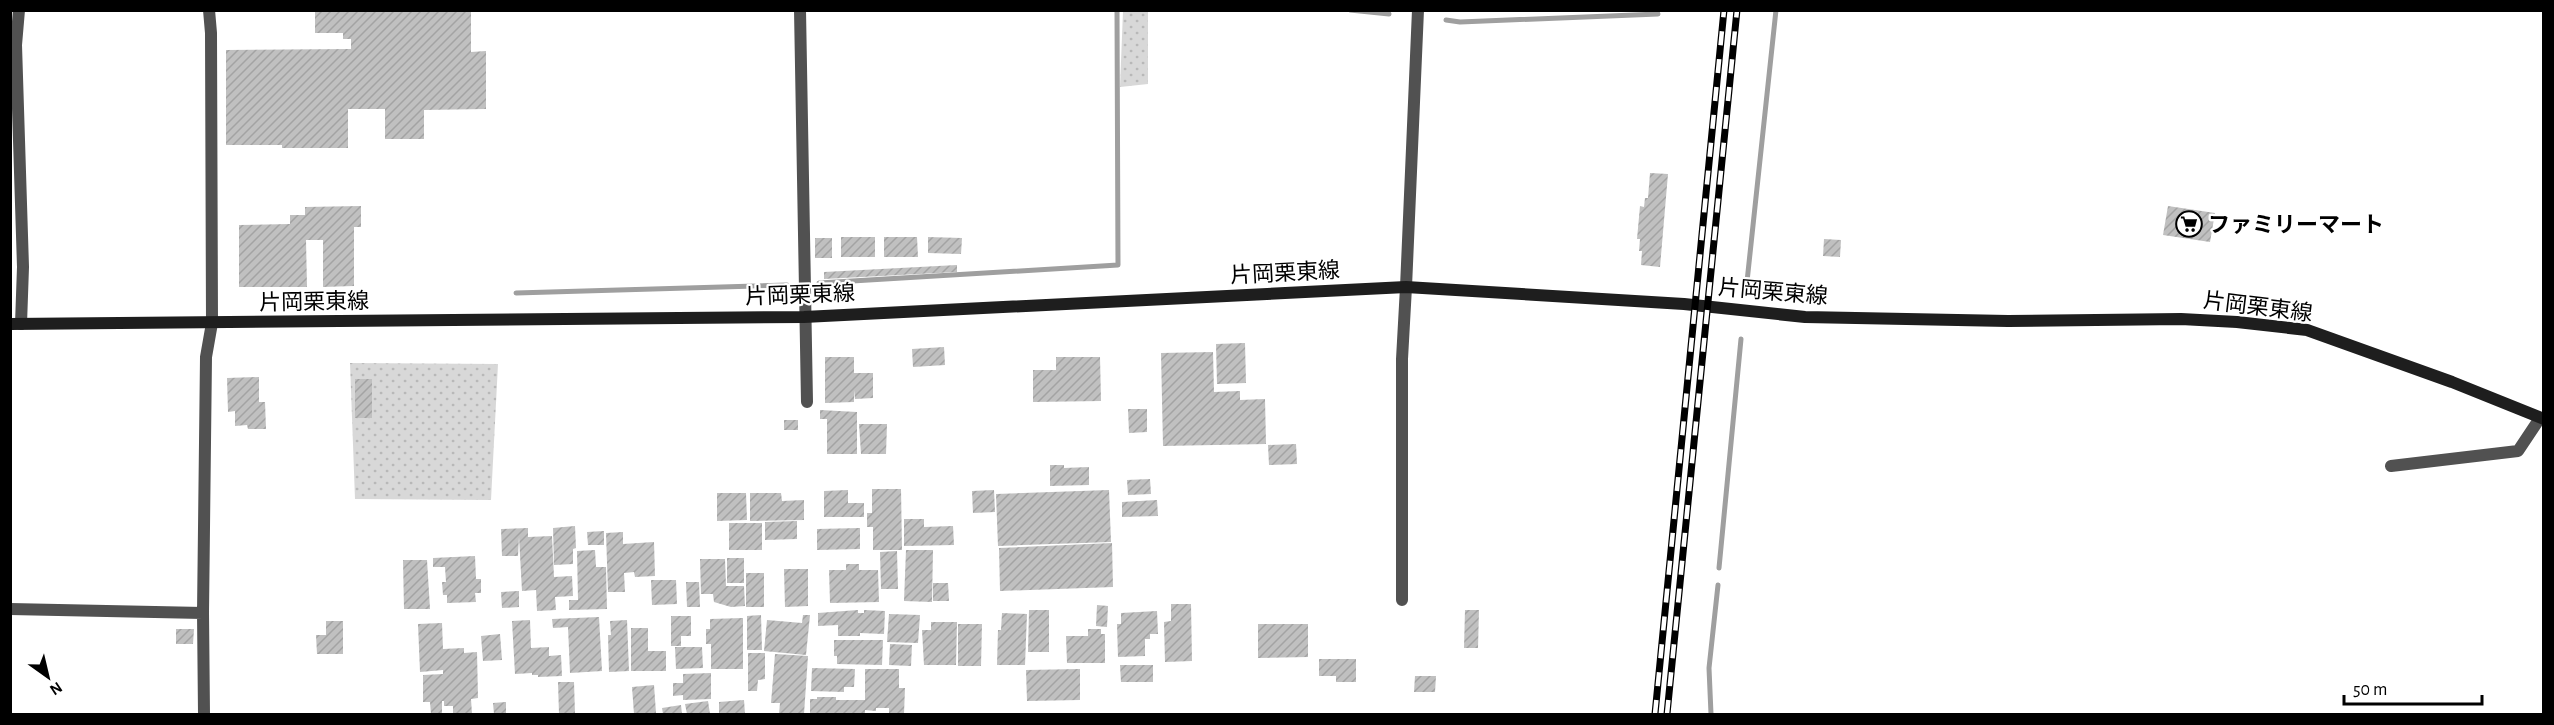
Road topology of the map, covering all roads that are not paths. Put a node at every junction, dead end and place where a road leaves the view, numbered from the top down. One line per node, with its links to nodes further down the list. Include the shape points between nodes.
1 (19, 10): 8 (street, via 16,45 23,267)
2 (209, 10): 7 (street)
3 (800, 10): 6 (street)
4 (1418, 10): 5 (street)
5 (1406, 287): 6 (main road, 片岡栗東線); 10 (main road, 片岡栗東線, via 1684,304 1805,317 2181,319 2307,330); 12 (street, via 1402,359)
6 (804, 316): 7 (main road, 片岡栗東線); 9 (street)
7 (212, 323): 8 (main road, 片岡栗東線); 14 (street, via 206,357)
8 (16, 324)
9 (807, 402)
10 (2542, 419): 11 (street, via 2518,451)
11 (2391, 466)
12 (1402, 600)
13 (10, 609): 14 (street)
14 (203, 613): 15 (street)
15 (204, 714)

